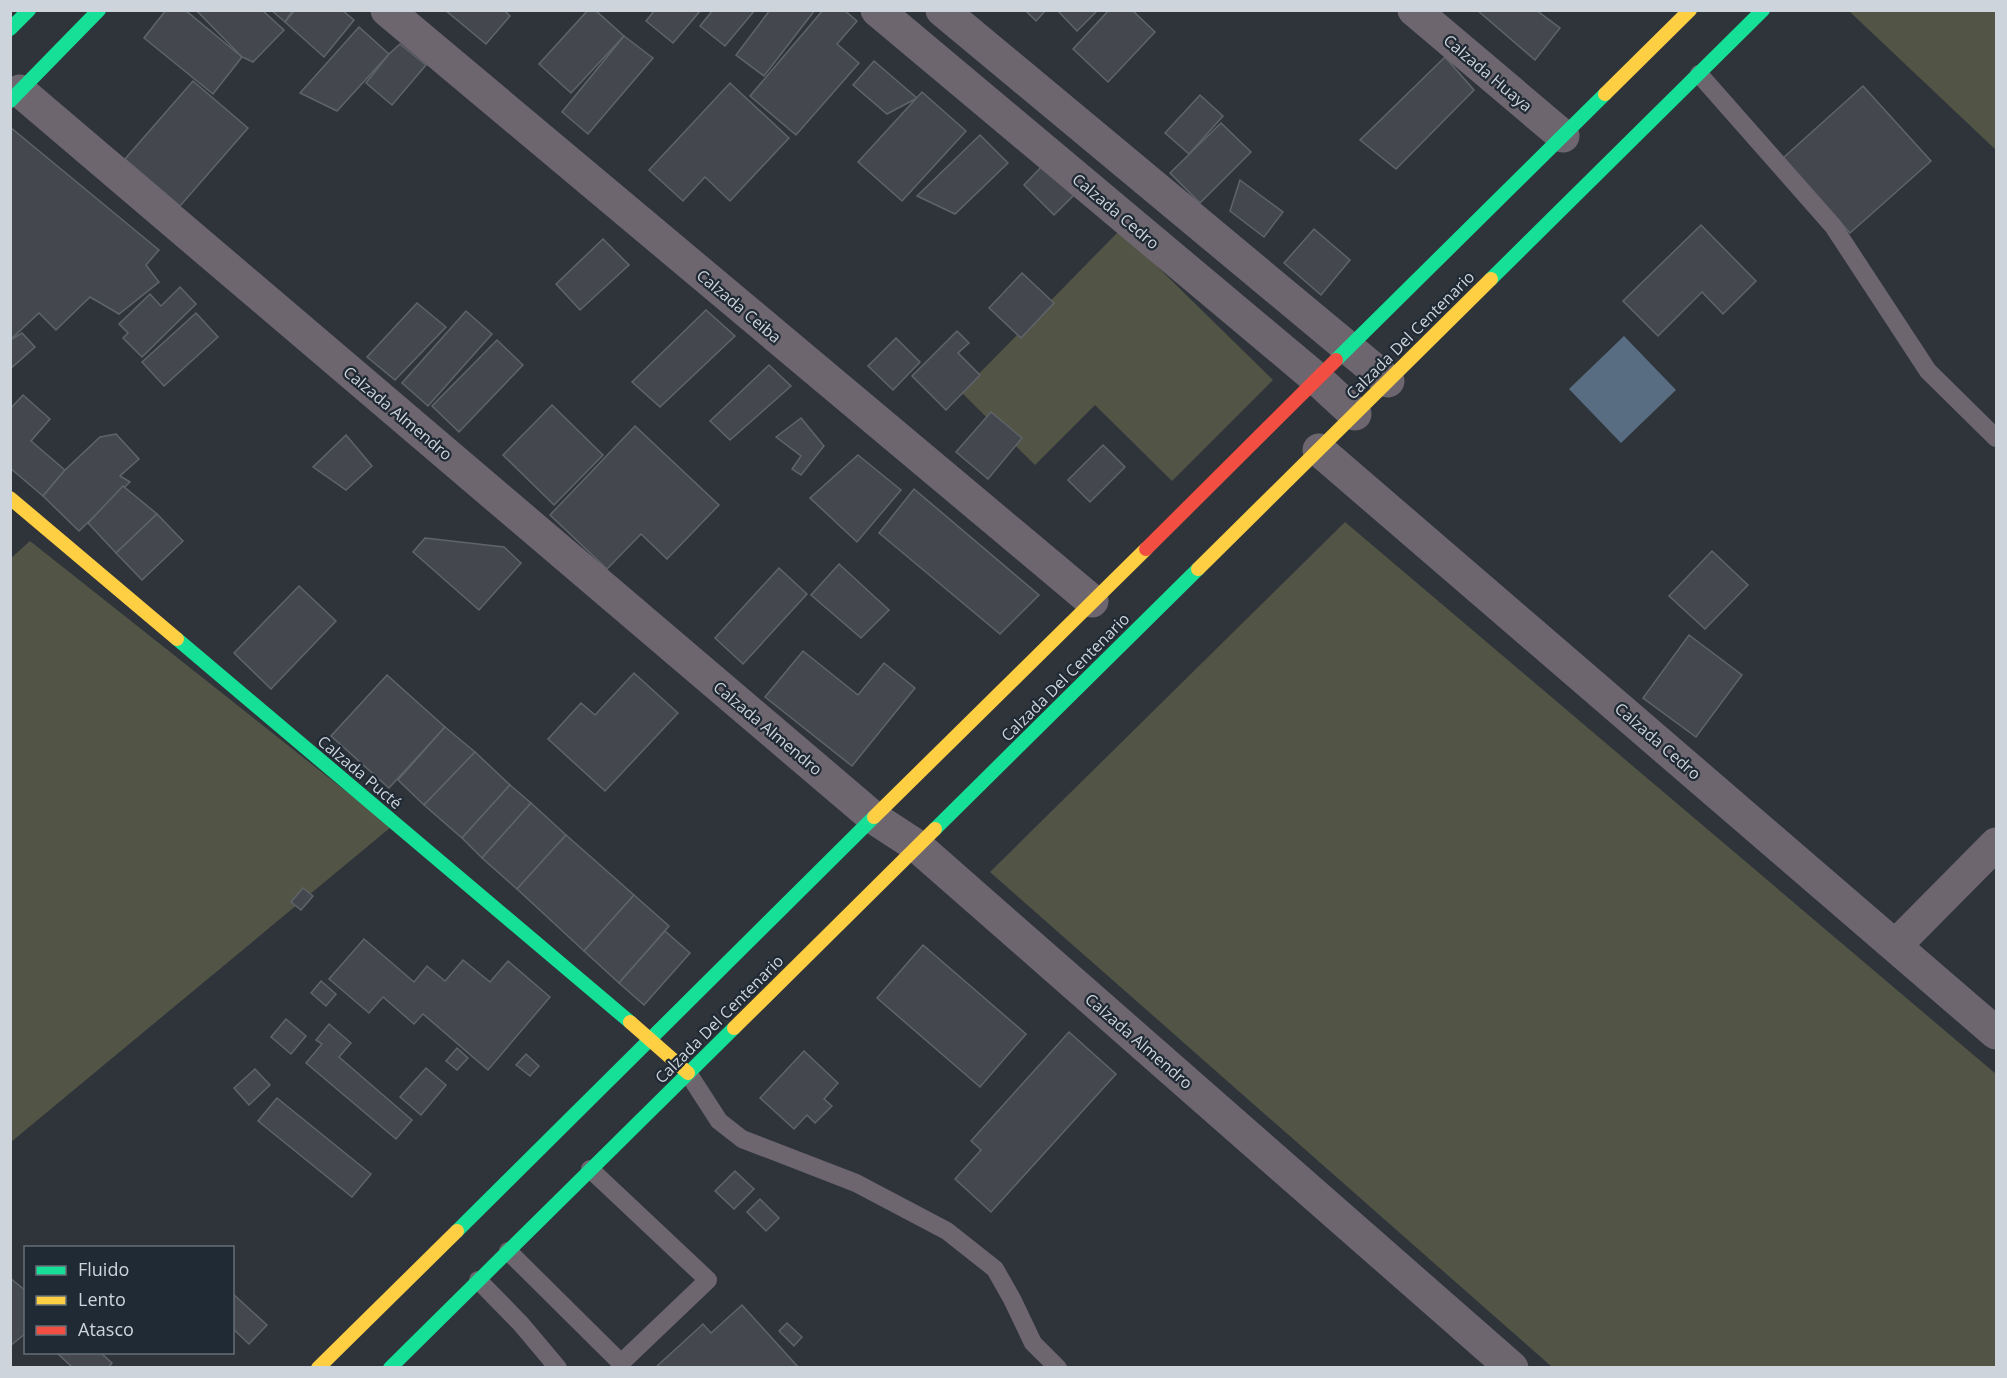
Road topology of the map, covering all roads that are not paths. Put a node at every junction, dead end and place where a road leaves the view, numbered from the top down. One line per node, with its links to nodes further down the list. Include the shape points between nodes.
1 (29, 10): 9 (main road)
2 (99, 10): 11 (main road)
3 (387, 10): 20 (street, Calzada Ceiba)
4 (877, 10): 14 (street, Calzada Cedro)
5 (942, 10): 13 (street)
6 (1414, 10): 12 (street, Calzada Huaya)
7 (1690, 10): 12 (main road, Calzada Del Centenario)
8 (1763, 10): 10 (main road, Calzada Del Centenario)
9 (10, 29)
10 (1699, 74): 15 (main road, Calzada Del Centenario); 17 (lane, via 1833,226 1928,370)
11 (15, 96): 21 (street, Calzada Almendro)
12 (1563, 136): 13 (main road, Calzada Del Centenario)
13 (1347, 349): 14 (main road, Calzada Del Centenario); 15 (street)
14 (1317, 379): 16 (street, Calzada Cedro); 20 (main road, Calzada Del Centenario)
15 (1388, 381): 16 (main road, Calzada Del Centenario)
16 (1355, 414): 18 (main road, Calzada Del Centenario)
17 (1996, 438)
18 (1319, 450): 23 (main road, Calzada Del Centenario); 24 (street, Calzada Cedro)
19 (10, 498): 26 (main road, Calzada Pucté)
20 (1092, 601): 21 (main road, Calzada Del Centenario)
21 (874, 818): 23 (street, Calzada Almendro); 26 (main road, Calzada Del Centenario)
22 (1996, 844): 24 (street)
23 (917, 846): 27 (main road, Calzada Del Centenario); 35 (street, Calzada Almendro)
24 (1896, 945): 25 (street, Calzada Cedro)
25 (1996, 1033)
26 (650, 1039): 27 (main road, Calzada Pucté); 31 (main road, Calzada Del Centenario)
27 (688, 1073): 28 (main road, Calzada Del Centenario); 34 (lane, via 719,1120 742,1139 856,1183 947,1231 995,1269 1033,1343)
28 (590, 1169): 29 (main road, Calzada Del Centenario); 29 (lane, via 708,1280 621,1363)
29 (508, 1251): 30 (main road, Calzada Del Centenario)
30 (478, 1280): 32 (main road, Calzada Del Centenario); 33 (lane)
31 (318, 1368)
32 (390, 1368)
33 (558, 1368)
34 (1058, 1368)
35 (1512, 1368)

